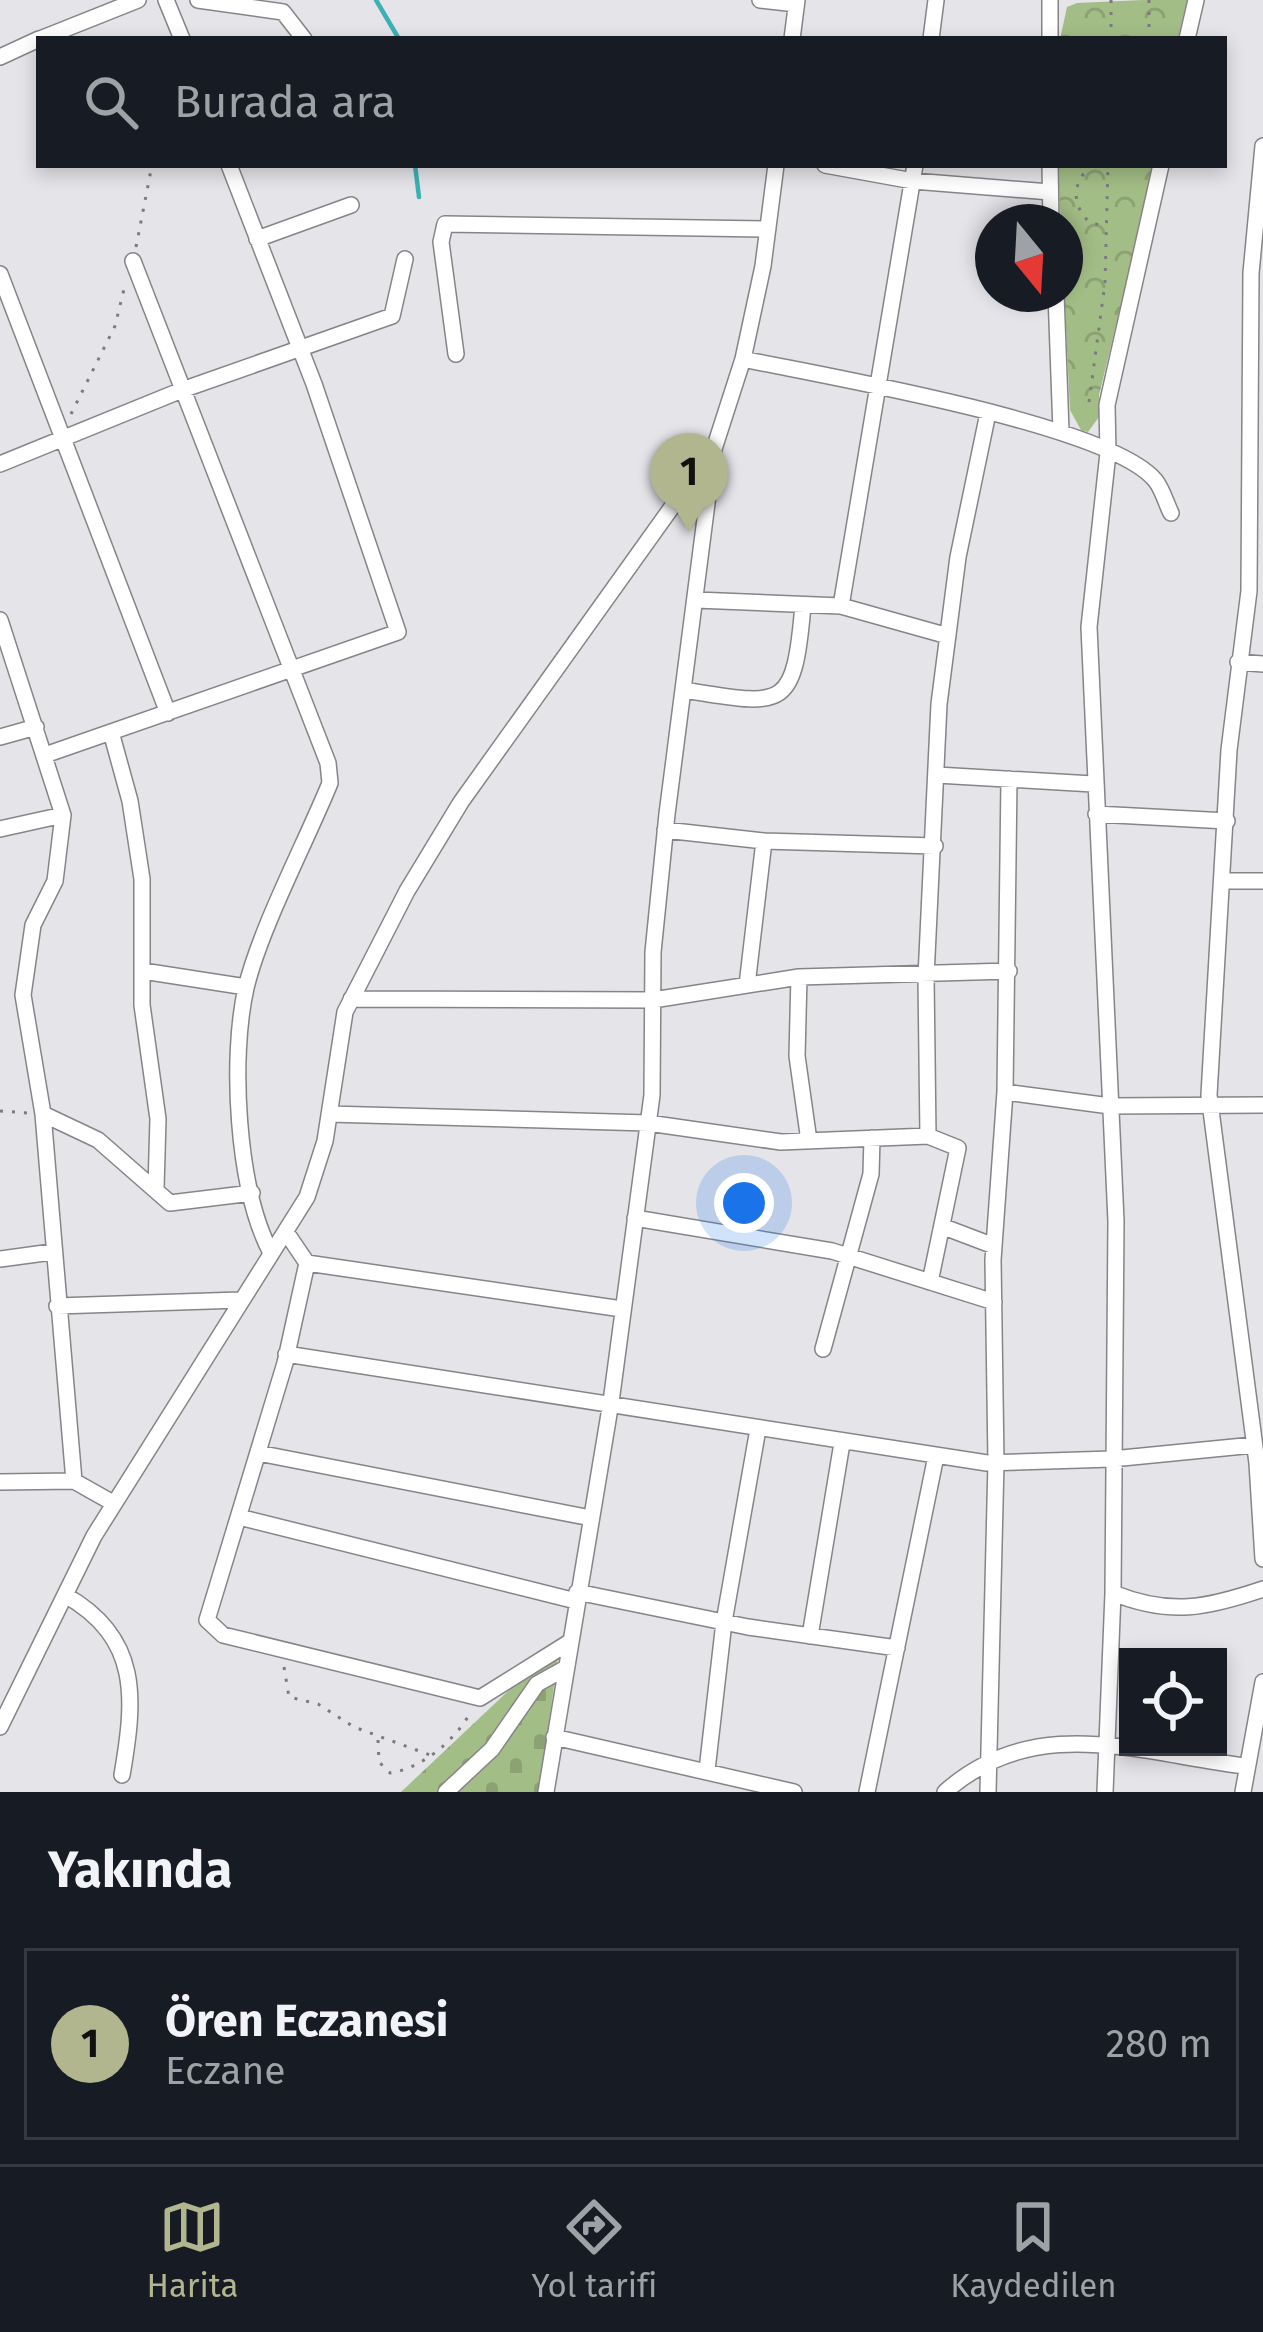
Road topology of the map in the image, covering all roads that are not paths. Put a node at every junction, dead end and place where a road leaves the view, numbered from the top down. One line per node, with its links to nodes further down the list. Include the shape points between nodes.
1 (138, 0): 9 (street)
2 (166, 0): 10 (street)
3 (198, 0): 11 (street, via 283,12)
4 (760, 0): 8 (street)
5 (936, 0): 13 (street)
6 (1050, 0): 14 (street)
7 (1196, 0): 15 (street)
8 (796, 2): 12 (street)
9 (47, 36)
10 (181, 36)
11 (302, 36)
12 (792, 36)
13 (931, 36)
14 (1050, 36)
15 (1188, 36)
16 (36, 40): 17 (street)
17 (0, 57)
18 (1263, 146): 52 (street, via 1251,272 1249,591)
19 (230, 168): 29 (street)
20 (776, 168): 28 (street)
21 (858, 168): 24 (street)
22 (1050, 168): 25 (street)
23 (1160, 168): 43 (street, via 1107,405)
24 (914, 173): 25 (street); 37 (street)
25 (1050, 192): 26 (street)
26 (1051, 204)
27 (351, 205): 29 (street)
28 (768, 229): 35 (street, via 445,224); 36 (street)
29 (257, 238): 34 (street)
30 (405, 259): 34 (street, via 392,316)
31 (134, 261): 38 (street)
32 (0, 274): 41 (street)
33 (1057, 312): 40 (street)
34 (298, 350): 38 (street); 54 (street, via 398,632)
35 (456, 354)
36 (743, 359): 37 (street); 42 (street)
37 (874, 387): 39 (street); 48 (street)
38 (182, 390): 41 (street); 54 (street)
39 (988, 413): 40 (street); 50 (street)
40 (1061, 431): 43 (street)
41 (64, 438): 44 (street); 56 (street)
42 (714, 448): 46 (street); 79 (street, via 461,802)
43 (1108, 453): 45 (street, via 1155,480); 63 (street, via 1089,627)
44 (0, 464)
45 (1171, 513)
46 (696, 600): 47 (street); 55 (street)
47 (803, 605): 48 (street); 55 (street, via 798,668 776,696 759,702)
48 (841, 607): 50 (street)
49 (0, 620): 51 (street)
50 (948, 636): 61 (street)
51 (4, 643): 57 (street)
52 (1238, 662): 53 (street); 66 (street)
53 (1263, 664)
54 (294, 668): 56 (street); 78 (street, via 325,745 330,783)
55 (684, 690): 68 (street)
56 (168, 713): 58 (street)
57 (36, 727): 59 (street); 60 (street)
58 (111, 732): 60 (street); 73 (street, via 142,879)
59 (0, 737)
60 (45, 755): 65 (street)
61 (937, 775): 62 (street); 70 (street)
62 (1009, 779): 63 (street); 74 (street)
63 (1093, 784): 64 (street)
64 (1096, 814): 66 (street); 84 (street)
65 (63, 815): 67 (street); 85 (street, via 55,881 33,925 23,995)
66 (1227, 821): 71 (street)
67 (0, 829)
68 (665, 830): 69 (street); 80 (street)
69 (764, 841): 70 (street); 77 (street)
70 (935, 846): 76 (street)
71 (1225, 881): 72 (street); 82 (street)
72 (1263, 881)
73 (143, 970): 78 (street); 91 (street, via 158,1119)
74 (1009, 971): 76 (street); 81 (street)
75 (800, 977): 76 (street); 77 (street); 90 (street, via 797,1056)
76 (926, 977): 88 (street)
77 (747, 985): 80 (street)
78 (246, 987): 92 (street, via 238,1075)
79 (351, 999): 80 (street); 86 (street)
80 (653, 1000): 87 (street)
81 (1006, 1092): 84 (street); 96 (street)
82 (1210, 1102): 83 (street); 84 (street); 112 (street)
83 (1263, 1105)
84 (1109, 1106): 115 (street, via 1116,1221)
85 (43, 1114): 91 (street, via 98,1140); 98 (street)
86 (328, 1114): 87 (street); 95 (street, via 307,1197)
87 (648, 1123): 90 (street); 93 (street)
88 (928, 1136): 89 (street); 94 (street, via 958,1148)
89 (872, 1138): 90 (street); 99 (street, via 871,1174)
90 (809, 1141)
91 (156, 1188): 92 (street, via 170,1203)
92 (252, 1193): 97 (street)
93 (635, 1218): 99 (street); 106 (street)
94 (944, 1227): 96 (street); 102 (street)
95 (288, 1235): 97 (street); 101 (street)
96 (994, 1246): 104 (street)
97 (270, 1251): 103 (street)
98 (52, 1252): 100 (street); 105 (street)
99 (848, 1256): 102 (street); 107 (street)
100 (0, 1259)
101 (307, 1263): 106 (street); 108 (street)
102 (930, 1282): 104 (street)
103 (240, 1300): 105 (street); 119 (street)
104 (994, 1302): 116 (street)
105 (57, 1306): 117 (street)
106 (622, 1310): 109 (street)
107 (824, 1349)
108 (286, 1354): 109 (street); 113 (street)
109 (611, 1402): 110 (street); 121 (street)
110 (758, 1429): 111 (street); 127 (street)
111 (842, 1443): 114 (street); 128 (street)
112 (1254, 1445): 115 (street); 122 (street)
113 (258, 1454): 120 (street); 121 (street)
114 (936, 1456): 116 (street); 130 (street)
115 (1112, 1459): 116 (street); 124 (street)
116 (996, 1462): 136 (street)
117 (74, 1481): 118 (street); 119 (street)
118 (0, 1482)
119 (113, 1504): 125 (street)
120 (239, 1517): 126 (street); 129 (street, via 207,1620 223,1635 480,1698)
121 (591, 1518): 126 (street)
122 (1263, 1559)
123 (1263, 1589): 124 (street, via 1177,1610)
124 (1113, 1593): 135 (street)
125 (65, 1595): 133 (street); 139 (street, via 100,1619 123,1654 130,1730)
126 (576, 1597): 127 (street); 129 (street)
127 (724, 1622): 128 (street); 138 (street)
128 (810, 1636): 130 (street)
129 (568, 1643): 131 (street)
130 (897, 1648): 143 (street)
131 (564, 1669): 134 (street); 140 (street, via 537,1684 492,1749)
132 (1263, 1682): 137 (street)
133 (0, 1727)
134 (554, 1738): 138 (street); 141 (street)
135 (1106, 1743): 136 (street); 137 (street); 146 (street)
136 (992, 1756): 144 (street); 145 (street)
137 (1245, 1766): 147 (street)
138 (707, 1770): 142 (street)
139 (122, 1775)
140 (446, 1792)
141 (547, 1792)
142 (794, 1792)
143 (867, 1792)
144 (945, 1792)
145 (988, 1792)
146 (1105, 1792)
147 (1243, 1792)

